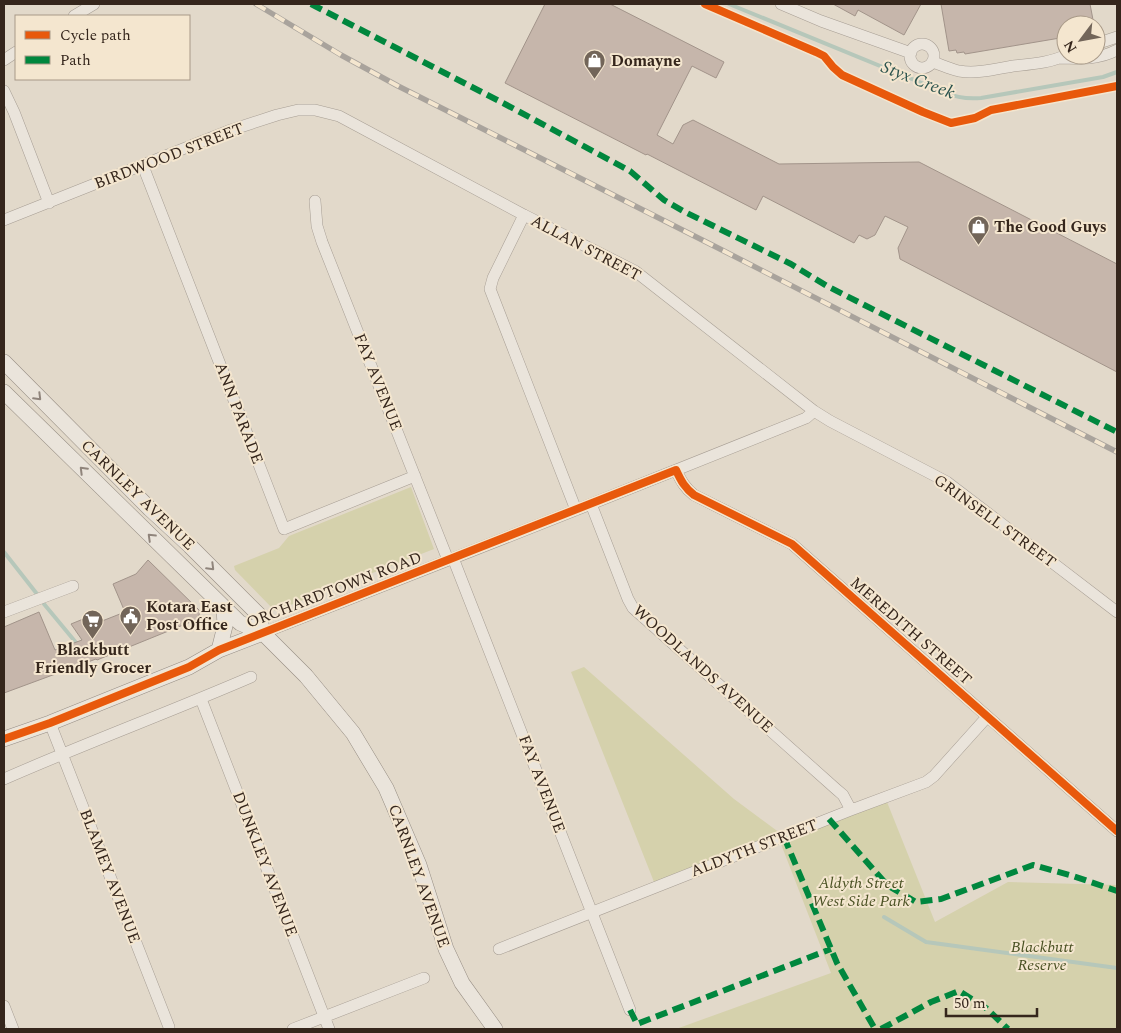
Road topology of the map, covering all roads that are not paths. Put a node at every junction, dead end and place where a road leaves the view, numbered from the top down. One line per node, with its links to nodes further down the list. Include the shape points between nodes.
1 (94, 4): 3 (street)
2 (781, 4): 5 (street)
3 (76, 15)
4 (15, 53): 7 (street)
5 (910, 53): 8 (street, via 914,65 921,68); 8 (street, via 917,45 923,44 933,52)
6 (1056, 58): 8 (street, via 970,72)
7 (4, 60)
8 (933, 62)
9 (4, 90): 13 (street)
10 (339, 116): 11 (street, BIRDWOOD STREET, via 315,110 278,115); 14 (street, ALLAN STREET)
11 (143, 166): 13 (street, BIRDWOOD STREET); 20 (street, ANN PARADE, via 284,529)
12 (315, 201): 20 (street, FAY AVENUE, via 322,242)
13 (49, 203): 15 (street, BIRDWOOD STREET)
14 (524, 215): 18 (street, ALLAN STREET, via 635,271); 22 (street, via 490,289)
15 (4, 220)
16 (4, 362): 28 (main road, CARNLEY AVENUE, one-way to 28, via 256,611)
17 (4, 392): 25 (main road, CARNLEY AVENUE, one-way to 17)
18 (814, 411): 19 (street, ORCHARDTOWN ROAD, via 806,418); 27 (street, GRINSELL STREET, via 947,482)
19 (676, 470): 21 (street, ORCHARDTOWN ROAD); 32 (street, MEREDITH STREET, via 681,482 694,495 792,544)
20 (415, 476): 23 (street, FAY AVENUE)
21 (591, 504): 22 (street, ORCHARDTOWN ROAD); 37 (street, WOODLANDS AVENUE, via 633,608 843,795)
22 (576, 510): 23 (street, ORCHARDTOWN ROAD)
23 (451, 559): 28 (street, ORCHARDTOWN ROAD); 39 (street, FAY AVENUE)
24 (73, 586): 26 (street)
25 (224, 606): 28 (main road, CARNLEY AVENUE, via 240,623); 29 (main road, via 225,626)
26 (4, 612)
27 (1117, 612)
28 (263, 633): 29 (main road, ORCHARDTOWN ROAD); 49 (main road, CARNLEY AVENUE, via 306,676 353,733 386,788 418,865 446,949 462,983)
29 (219, 650): 33 (main road, ORCHARDTOWN ROAD, via 189,667)
30 (251, 677): 31 (street)
31 (201, 698): 35 (street); 44 (street, DUNKLEY AVENUE)
32 (987, 717): 37 (street, ALDYTH STREET, via 931,780); 38 (street, MEREDITH STREET)
33 (50, 723): 34 (main road, ORCHARDTOWN ROAD); 35 (street, BLAMEY AVENUE)
34 (5, 736)
35 (62, 754): 36 (street); 46 (street, BLAMEY AVENUE)
36 (4, 779)
37 (851, 810): 39 (street, ALDYTH STREET)
38 (1117, 831)
39 (592, 912): 40 (street, ALDYTH STREET); 43 (street, FAY AVENUE)
40 (499, 949)
41 (424, 978): 44 (street)
42 (4, 1006): 45 (street)
43 (630, 1010)
44 (324, 1017): 47 (street); 48 (street, DUNKLEY AVENUE)
45 (13, 1029)
46 (169, 1029)
47 (293, 1029)
48 (329, 1029)
49 (495, 1029)

